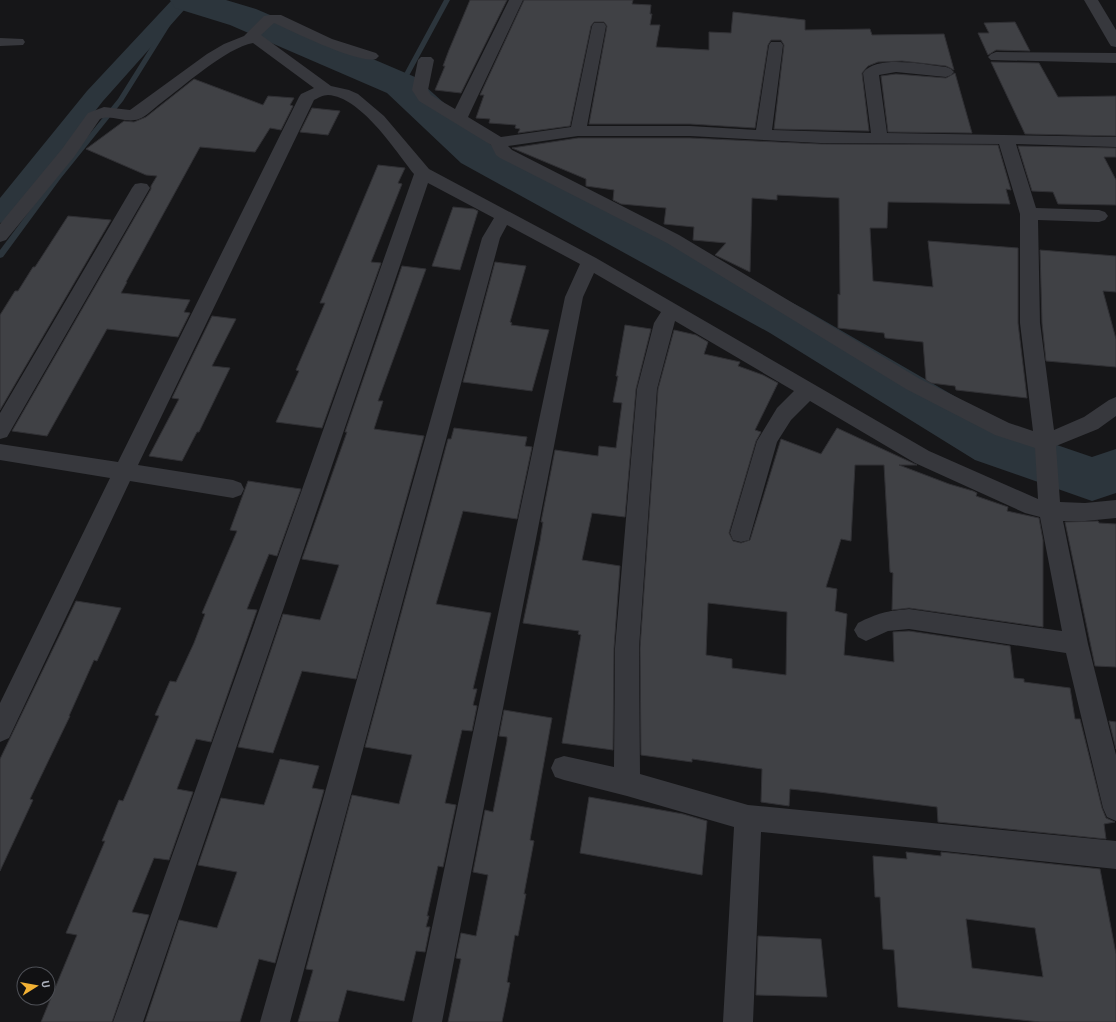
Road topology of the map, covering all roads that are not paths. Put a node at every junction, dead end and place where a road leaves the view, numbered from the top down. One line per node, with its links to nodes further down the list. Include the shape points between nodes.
1 (516, 0): 15 (street)
2 (1091, 0): 7 (street)
3 (599, 26): 16 (street)
4 (254, 33): 9 (street, via 269,19 276,18 327,42); 14 (street, via 256,38); 27 (street, via 208,61 139,111 126,115 104,112 94,116 68,153)
5 (0, 42): 6 (street)
6 (18, 42)
7 (1116, 43)
8 (776, 45): 17 (street)
9 (371, 56)
10 (996, 58): 11 (street)
11 (1116, 58)
12 (426, 60): 15 (street, via 420,90 425,98)
13 (946, 72): 18 (street, via 896,67 874,70 871,73)
14 (326, 90): 22 (street, via 352,97 378,119); 35 (street, via 307,98)
15 (460, 118): 20 (street)
16 (578, 131): 17 (street); 20 (street)
17 (763, 135): 18 (street)
18 (880, 139): 19 (street)
19 (1006, 139): 21 (street); 24 (street)
20 (498, 142): 33 (street, via 506,154 673,239 913,384 1002,429 1022,436)
21 (1116, 142)
22 (423, 173): 25 (street); 48 (street)
23 (141, 188): 32 (street)
24 (1029, 214): 26 (street); 33 (street, via 1030,323)
25 (504, 216): 28 (street); 49 (street, via 491,238)
26 (1099, 216)
27 (0, 236)
28 (590, 262): 29 (street); 50 (street, via 574,297)
29 (672, 310): 30 (street); 44 (street, via 664,323 647,389 627,648)
30 (809, 389): 37 (street, via 922,457 1016,500); 39 (street, via 784,414 767,441)
31 (1116, 405): 33 (street)
32 (0, 431)
33 (1045, 450): 37 (street)
34 (0, 452): 35 (street)
35 (124, 472): 36 (street); 42 (street)
36 (233, 489)
37 (1049, 506): 38 (street, via 1089,512); 41 (street)
38 (1116, 508)
39 (741, 533)
40 (866, 630): 41 (street, via 886,621 909,619)
41 (1076, 644): 45 (street)
42 (0, 730)
43 (564, 768): 44 (street)
44 (627, 783): 46 (street)
45 (1116, 808)
46 (748, 818): 47 (street); 51 (street)
47 (1116, 855)
48 (128, 1022)
49 (275, 1022)
50 (427, 1022)
51 (738, 1022)

